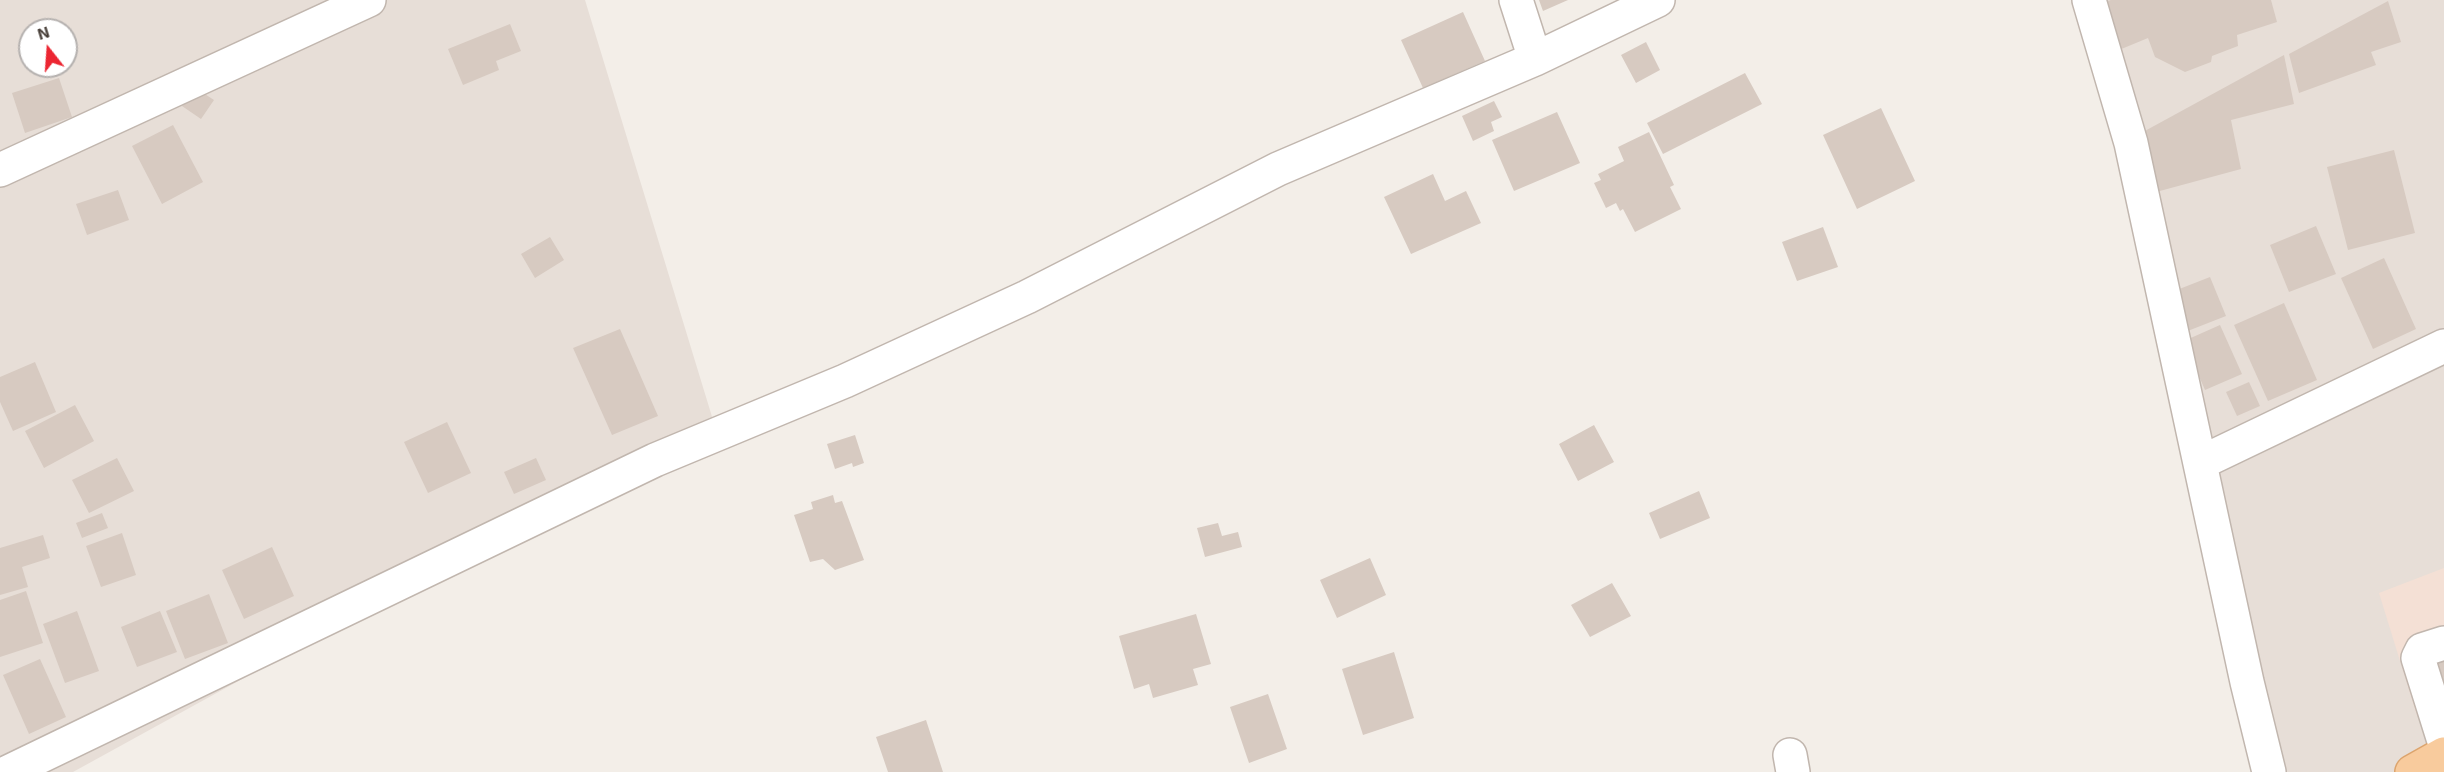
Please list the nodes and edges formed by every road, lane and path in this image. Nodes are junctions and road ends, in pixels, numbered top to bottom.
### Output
1 (369, 0) edge
2 (1516, 0) edge
3 (1658, 0) edge
4 (2089, 0) edge
5 (1535, 58) junction
6 (0, 170) edge
7 (2444, 346) edge
8 (2200, 463) junction
9 (2444, 643) edge
10 (2444, 741) edge
11 (2444, 754) edge
12 (8, 772) edge
13 (2269, 772) edge
14 (2412, 772) edge

1 - 6 street
2 - 5 street
3 - 5 street
4 - 8 street
5 - 12 street
7 - 8 street
8 - 13 street
9 - 10 street
11 - 14 main road

